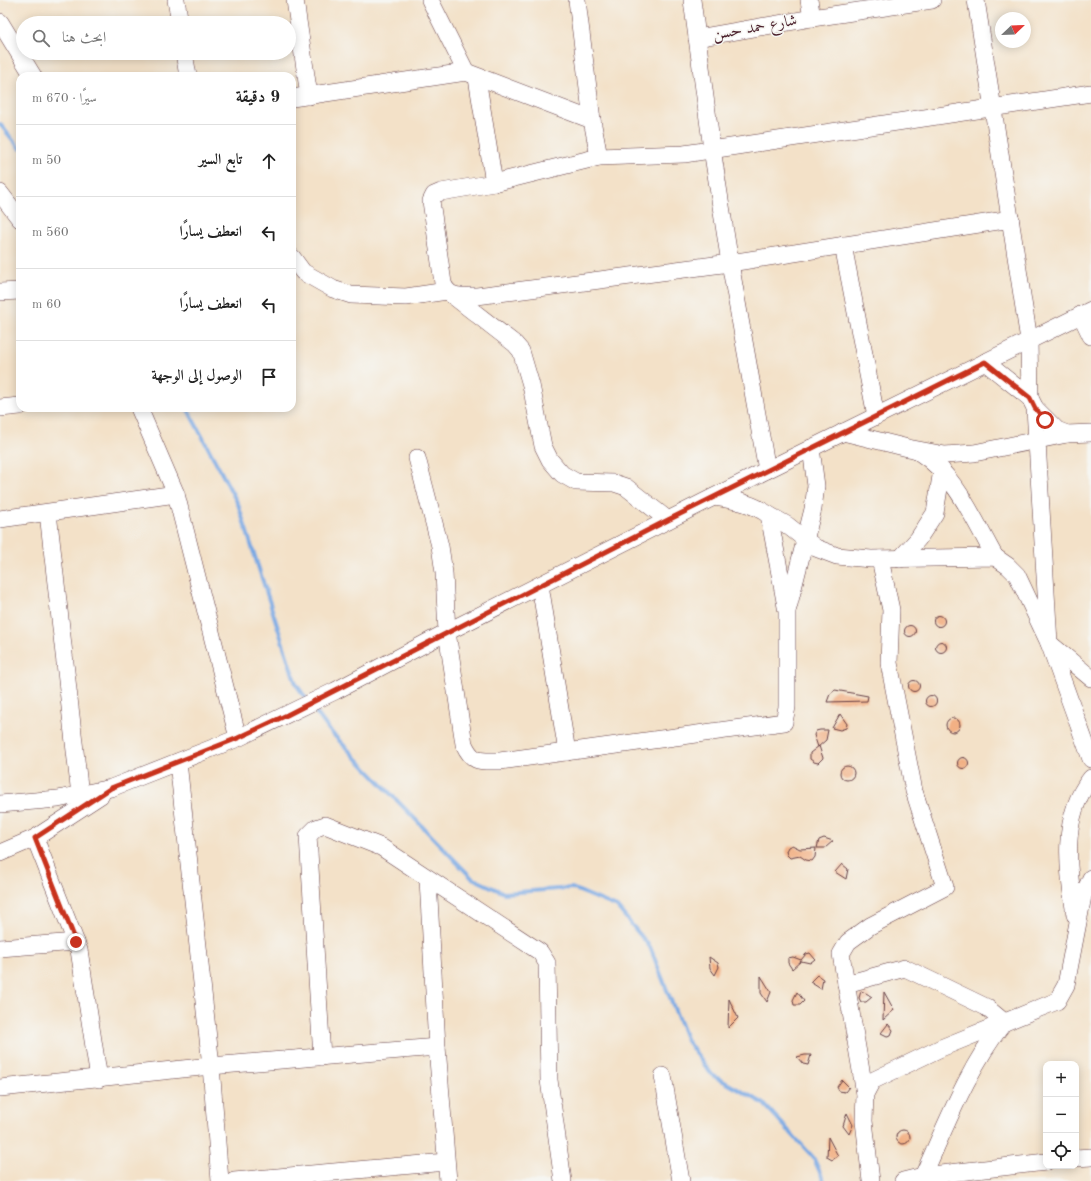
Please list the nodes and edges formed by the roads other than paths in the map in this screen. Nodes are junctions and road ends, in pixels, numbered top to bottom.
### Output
1 (176, 0) edge
2 (295, 0) edge
3 (430, 0) edge
4 (577, 0) edge
5 (692, 0) edge
6 (809, 0) edge
7 (928, 0) edge
8 (932, 0) edge
9 (976, 0) edge
10 (179, 16) edge
11 (296, 16) edge
12 (812, 18) junction
13 (296, 19) edge
14 (0, 22) edge
15 (697, 38) junction
16 (16, 48) edge
17 (23, 60) edge
18 (185, 60) edge
19 (31, 72) edge
20 (187, 72) edge
21 (472, 75) junction
22 (1091, 93) edge
23 (300, 97) edge
24 (993, 107) junction
25 (592, 120) junction
26 (712, 149) junction
27 (599, 157) junction
28 (494, 183) junction
29 (0, 193) edge
30 (16, 214) edge
31 (1011, 219) junction
32 (843, 245) junction
33 (296, 262) edge
34 (730, 263) junction
35 (16, 290) edge
36 (0, 292) edge
37 (449, 293) junction
38 (1086, 313) edge
39 (1091, 336) edge
40 (1029, 340) junction
41 (985, 362) junction
42 (1032, 403) junction
43 (16, 406) edge
44 (0, 408) edge
45 (141, 412) edge
46 (876, 416) junction
47 (843, 432) junction
48 (1091, 433) edge
49 (1067, 434) junction
50 (1036, 439) junction
51 (811, 448) junction
52 (916, 450) junction
53 (417, 458) dead end
54 (767, 470) junction
55 (942, 470) junction
56 (176, 494) junction
57 (714, 496) junction
58 (48, 513) junction
59 (769, 515) junction
60 (0, 519) edge
61 (668, 520) junction
62 (805, 538) junction
63 (995, 557) junction
64 (900, 558) junction
65 (880, 559) junction
66 (540, 585) junction
67 (787, 612) junction
68 (447, 632) junction
69 (1049, 643) junction
70 (1091, 678) edge
71 (238, 738) junction
72 (567, 752) junction
73 (1091, 759) edge
74 (178, 762) junction
75 (1091, 778) edge
76 (111, 788) junction
77 (80, 795) junction
78 (0, 804) edge
79 (35, 838) junction
80 (0, 854) edge
81 (1091, 878) edge
82 (428, 879) junction
83 (1076, 925) junction
84 (76, 942) junction
85 (0, 948) edge
86 (846, 984) junction
87 (1004, 1022) junction
88 (437, 1047) junction
89 (322, 1057) junction
90 (211, 1066) junction
91 (663, 1076) dead end
92 (99, 1079) junction
93 (0, 1088) edge
94 (865, 1094) junction
95 (1091, 1157) edge
96 (1079, 1158) edge
97 (446, 1162) junction
98 (1043, 1162) edge
99 (923, 1176) junction
100 (332, 1177) edge
101 (220, 1181) edge
102 (234, 1181) edge
103 (448, 1181) edge
104 (563, 1181) edge
105 (681, 1181) edge
106 (871, 1181) edge
107 (903, 1181) edge

1 - 10 street
2 - 11 street
3 - 21 street
4 - 25 street
5 - 15 street
6 - 12 street
7 - 8 street, شارع حمد حسن
7 - 12 street, شارع حمد حسن
9 - 24 street
12 - 15 street, شارع حمد حسن
13 - 23 street
14 - 16 street
15 - 26 street
17 - 19 street
18 - 20 street
21 - 23 street
21 - 25 street
21 - 28 street
22 - 24 street
24 - 26 street
24 - 31 street
25 - 27 street
26 - 27 street
26 - 34 street
27 - 28 street
28 - 37 street
29 - 30 street
31 - 32 street
31 - 40 street
32 - 34 street
32 - 46 street
33 - 37 street
34 - 37 street
34 - 54 street
35 - 36 street
37 - 61 street
38 - 39 street
38 - 40 street
40 - 41 street
40 - 42 street
41 - 42 street
41 - 46 street
42 - 49 street
42 - 50 street
43 - 44 street
45 - 56 street
46 - 47 street
47 - 51 street
47 - 52 street
48 - 49 street
49 - 50 street
50 - 52 street
50 - 69 street
51 - 54 street
51 - 62 street
52 - 55 street
53 - 68 street
54 - 57 street
55 - 63 street
55 - 64 street
56 - 58 street
56 - 71 street
57 - 59 street
57 - 61 street
58 - 60 street
58 - 77 street
59 - 62 street
59 - 67 street
61 - 66 street
62 - 65 street
62 - 67 street
63 - 64 street
63 - 69 street
64 - 65 street
65 - 86 street
66 - 68 street
66 - 72 street
67 - 72 street
68 - 71 street
68 - 72 street
69 - 70 street
69 - 73 street
71 - 74 street
74 - 76 street
74 - 90 street
75 - 83 street
76 - 77 street
76 - 79 street
77 - 78 street
79 - 80 street
79 - 84 street
81 - 83 street
82 - 88 street
82 - 89 street
82 - 104 street
83 - 87 street
84 - 85 street
84 - 92 street
86 - 87 street
86 - 94 street
87 - 94 street
87 - 99 street
88 - 89 street
88 - 97 street
89 - 90 street
90 - 92 street
90 - 101 street
91 - 105 street
92 - 93 street
94 - 106 street
95 - 96 street
97 - 100 street
97 - 103 street
98 - 99 street
99 - 107 street
100 - 102 street

